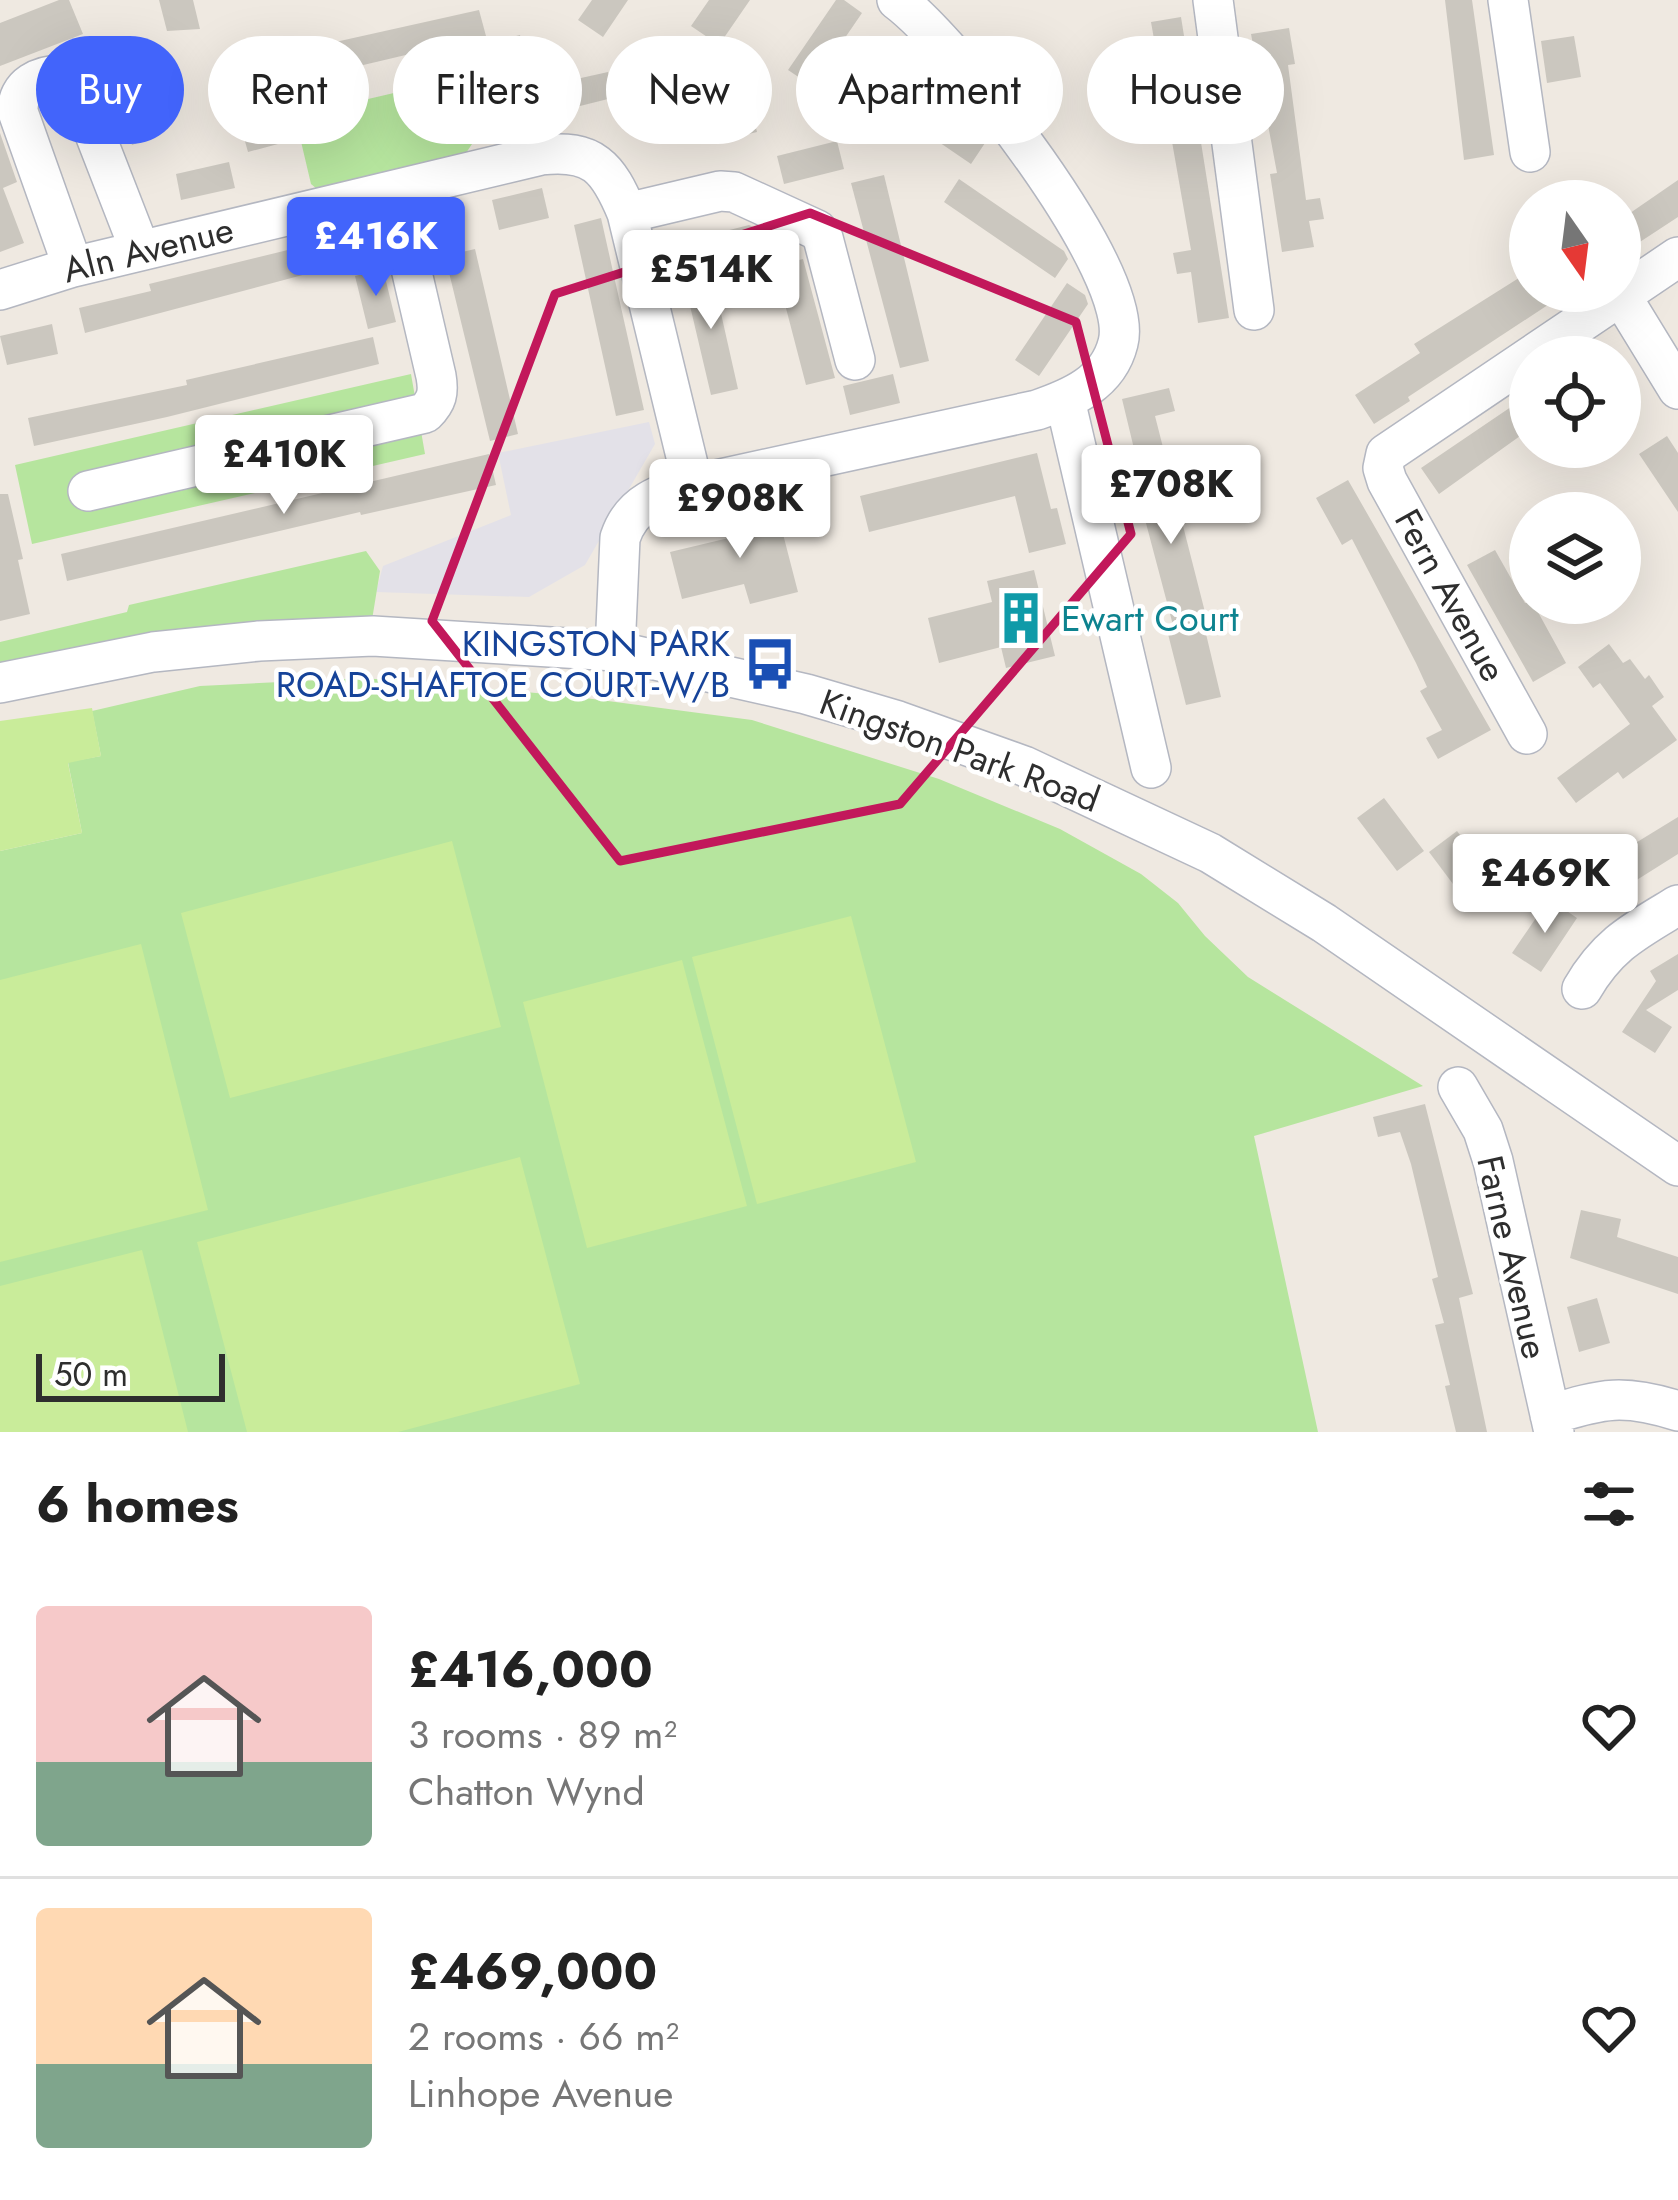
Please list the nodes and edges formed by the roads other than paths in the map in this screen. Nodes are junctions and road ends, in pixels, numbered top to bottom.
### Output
1 (897, 0) edge
2 (1213, 0) edge
3 (1508, 0) edge
4 (1530, 152) dead end
5 (393, 191) junction
6 (627, 212) junction
7 (140, 250) junction
8 (1678, 257) edge
9 (73, 267) junction
10 (1641, 282) edge
11 (0, 290) edge
12 (1254, 310) dead end
13 (1597, 312) edge
14 (1631, 312) edge
15 (855, 360) dead end
16 (1678, 389) edge
17 (1065, 400) junction
18 (693, 484) junction
19 (88, 491) dead end
20 (615, 651) junction
21 (0, 683) edge
22 (1527, 734) dead end
23 (1151, 768) dead end
24 (1678, 905) edge
25 (1582, 989) dead end
26 (1458, 1087) dead end
27 (1678, 1166) edge
28 (1678, 1411) edge
29 (1552, 1424) edge

1 - 17 street
2 - 12 street
3 - 4 street
5 - 6 street, Aln Avenue
5 - 7 street, Aln Avenue
5 - 19 street
6 - 15 street
6 - 18 street, Aln Avenue
7 - 9 street, Aln Avenue
7 - 9 street
8 - 10 street
9 - 11 street, Aln Avenue
13 - 22 street, Fern Avenue
14 - 16 street
17 - 18 street
17 - 23 street
18 - 20 street
20 - 21 street, Kingston Park Road
20 - 27 street, Kingston Park Road
24 - 25 street
26 - 29 street, Farne Avenue
28 - 29 street

